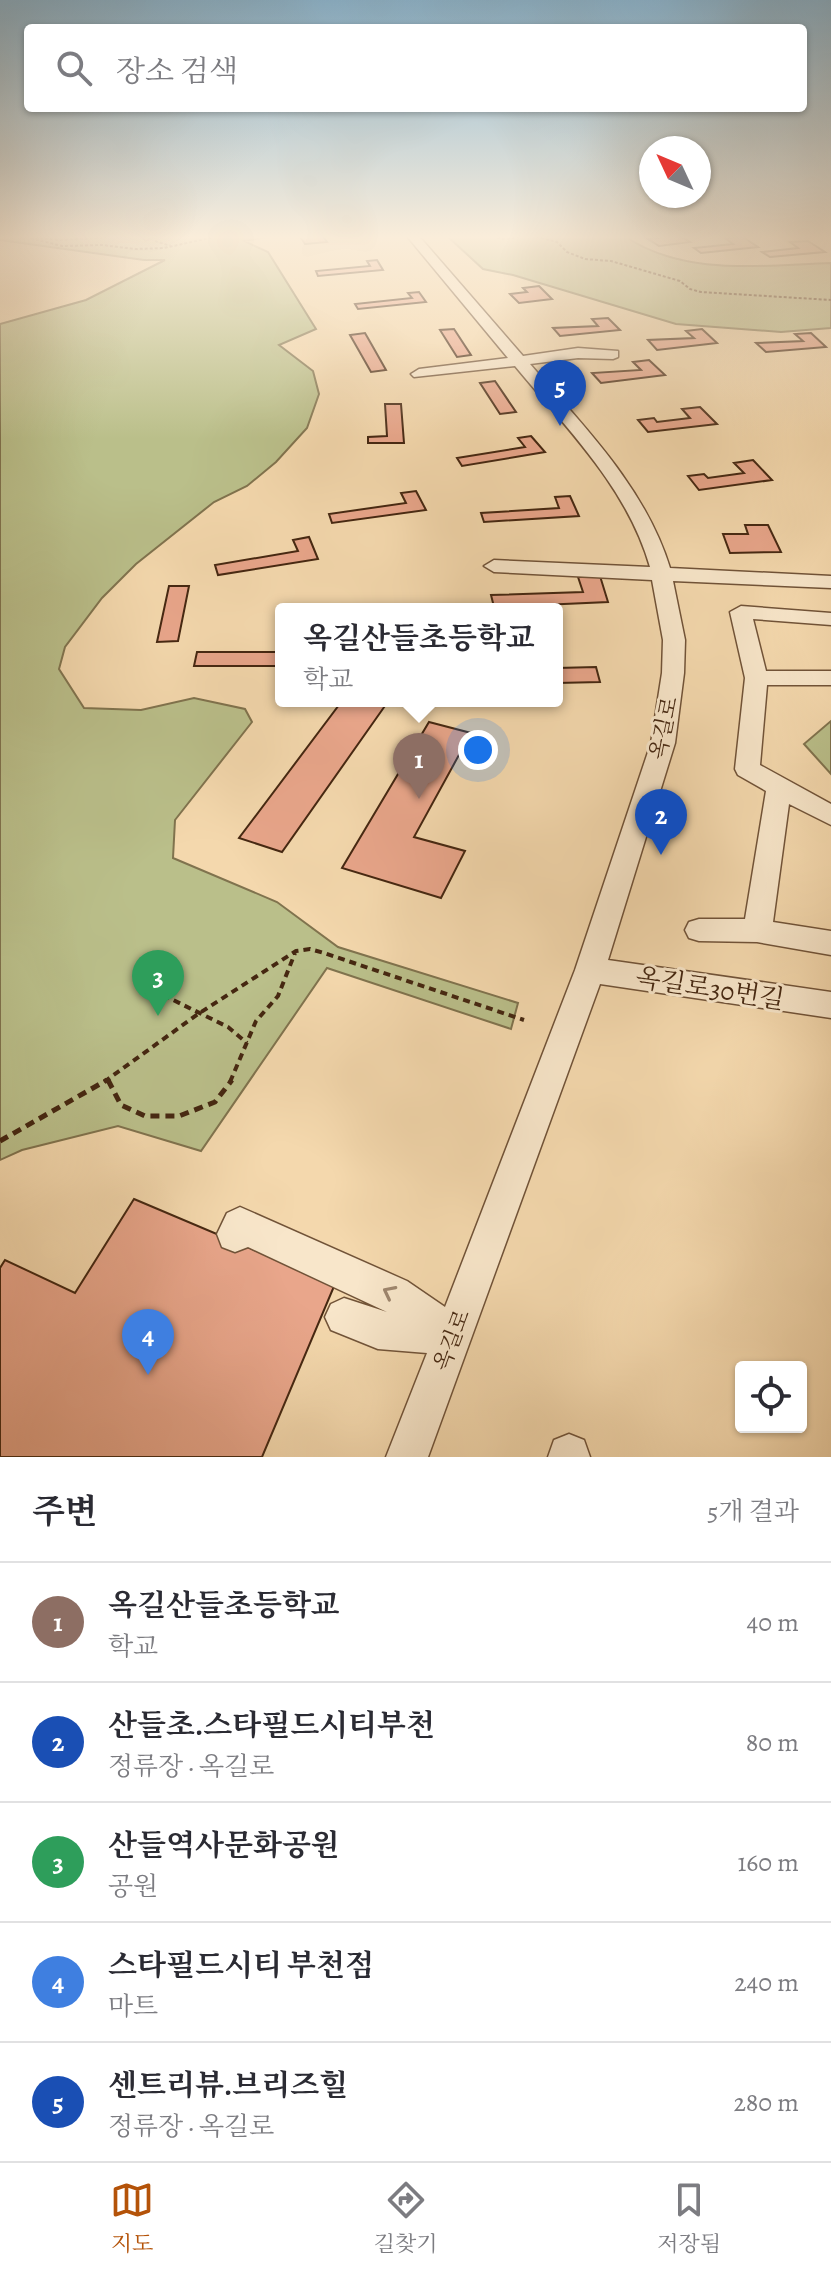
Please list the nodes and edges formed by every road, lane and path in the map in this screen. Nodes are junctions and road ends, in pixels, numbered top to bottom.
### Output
1 (470, 303) edge
2 (613, 354) dead end
3 (520, 361) junction
4 (407, 374) dead end
5 (494, 566) dead end
6 (661, 572) junction
7 (831, 582) edge
8 (831, 619) edge
9 (756, 678) junction
10 (831, 678) edge
11 (779, 788) junction
12 (831, 816) edge
13 (699, 930) dead end
14 (757, 931) junction
15 (831, 943) edge
16 (296, 951) junction
17 (590, 970) junction
18 (163, 995) dead end
19 (831, 1005) edge
20 (198, 1014) junction
21 (524, 1020) dead end
22 (247, 1043) junction
23 (108, 1080) junction
24 (0, 1141) edge
25 (235, 1234) dead end
26 (344, 1317) dead end
27 (453, 1336) junction
28 (407, 1457) edge

1 - 3 street, 옥길로
2 - 3 street
3 - 4 street
3 - 6 street, 옥길로
5 - 6 street
6 - 7 street
6 - 17 street, 옥길로
8 - 9 street
9 - 10 street
9 - 11 street
11 - 12 street
11 - 14 street
13 - 14 street
14 - 15 street
16 - 20 path
16 - 21 path
16 - 22 path
17 - 19 street, 옥길로30번길
17 - 27 street, 옥길로
18 - 20 path
20 - 22 path
20 - 23 path
22 - 23 path
23 - 24 path
27 -> 25 street
26 - 27 street
27 - 28 street, 옥길로

